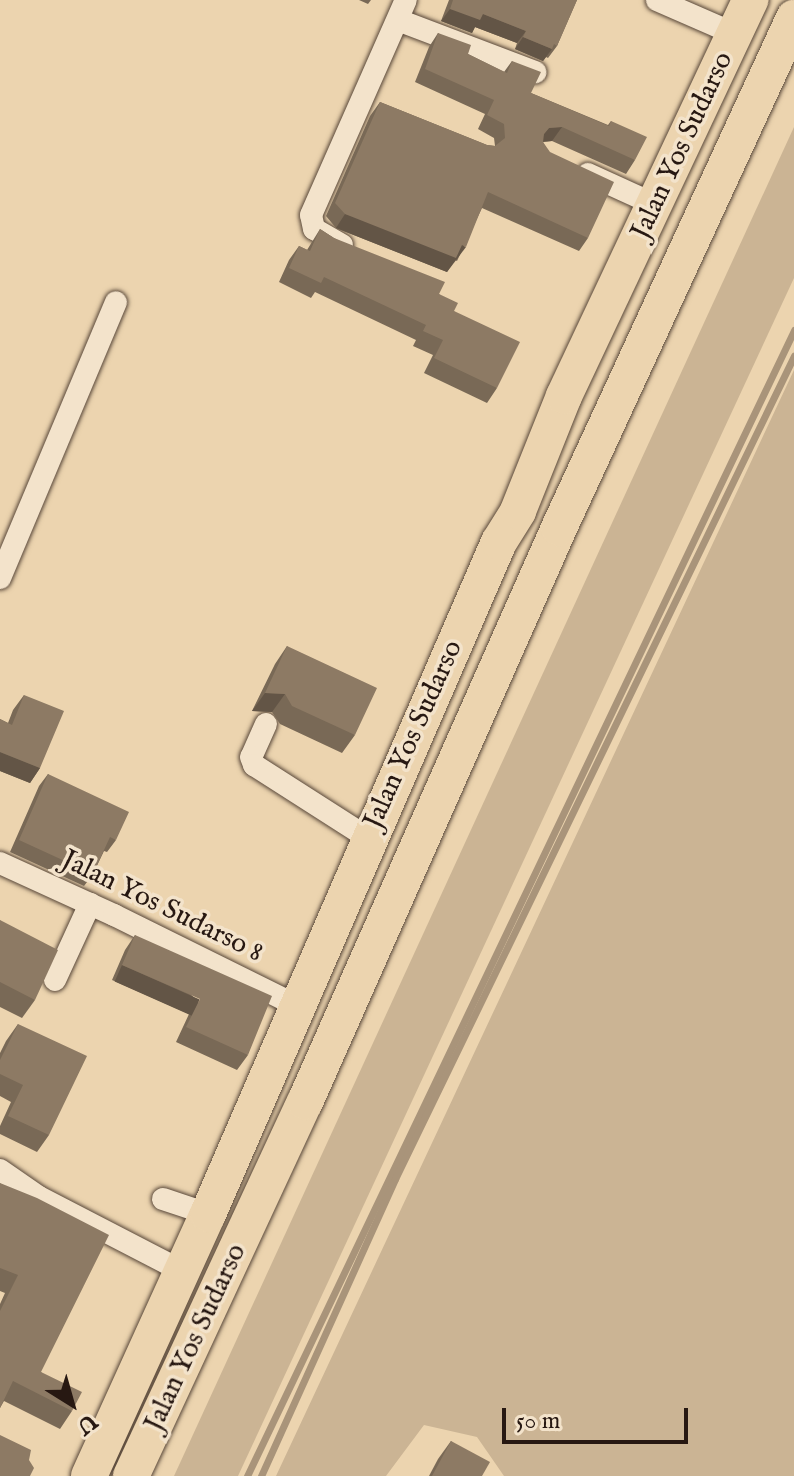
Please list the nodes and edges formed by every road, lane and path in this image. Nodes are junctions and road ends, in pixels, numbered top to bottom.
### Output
1 (657, 0) edge
2 (750, 0) edge
3 (402, 10) edge
4 (794, 18) edge
5 (735, 34) junction
6 (535, 72) edge
7 (574, 167) edge
8 (656, 205) junction
9 (356, 251) edge
10 (116, 302) dead end
11 (518, 511) junction
12 (559, 528) junction
13 (0, 578) edge
14 (266, 724) dead end
15 (368, 838) junction
16 (0, 863) edge
17 (90, 904) junction
18 (55, 980) edge
19 (297, 1006) junction
20 (0, 1170) edge
21 (163, 1199) dead end
22 (208, 1214) junction
23 (182, 1271) junction
24 (89, 1476) edge
25 (131, 1476) edge

1 - 5 street
2 - 5 main road, Jalan Yos Sudarso
3 - 6 street
3 - 9 street
4 - 12 main road, Jalan Yos Sudarso
5 - 8 main road, Jalan Yos Sudarso
7 - 8 street
8 - 11 main road, Jalan Yos Sudarso
10 - 13 street
11 - 12 main road
11 - 15 main road, Jalan Yos Sudarso
12 - 25 main road, Jalan Yos Sudarso
14 - 15 street
15 - 19 main road, Jalan Yos Sudarso
16 - 17 street, Jalan Yos Sudarso 8
17 - 18 street
17 - 19 street, Jalan Yos Sudarso 8
19 - 22 main road, Jalan Yos Sudarso
20 - 23 street
21 - 22 street
22 - 23 main road, Jalan Yos Sudarso
23 - 24 main road, Jalan Yos Sudarso

